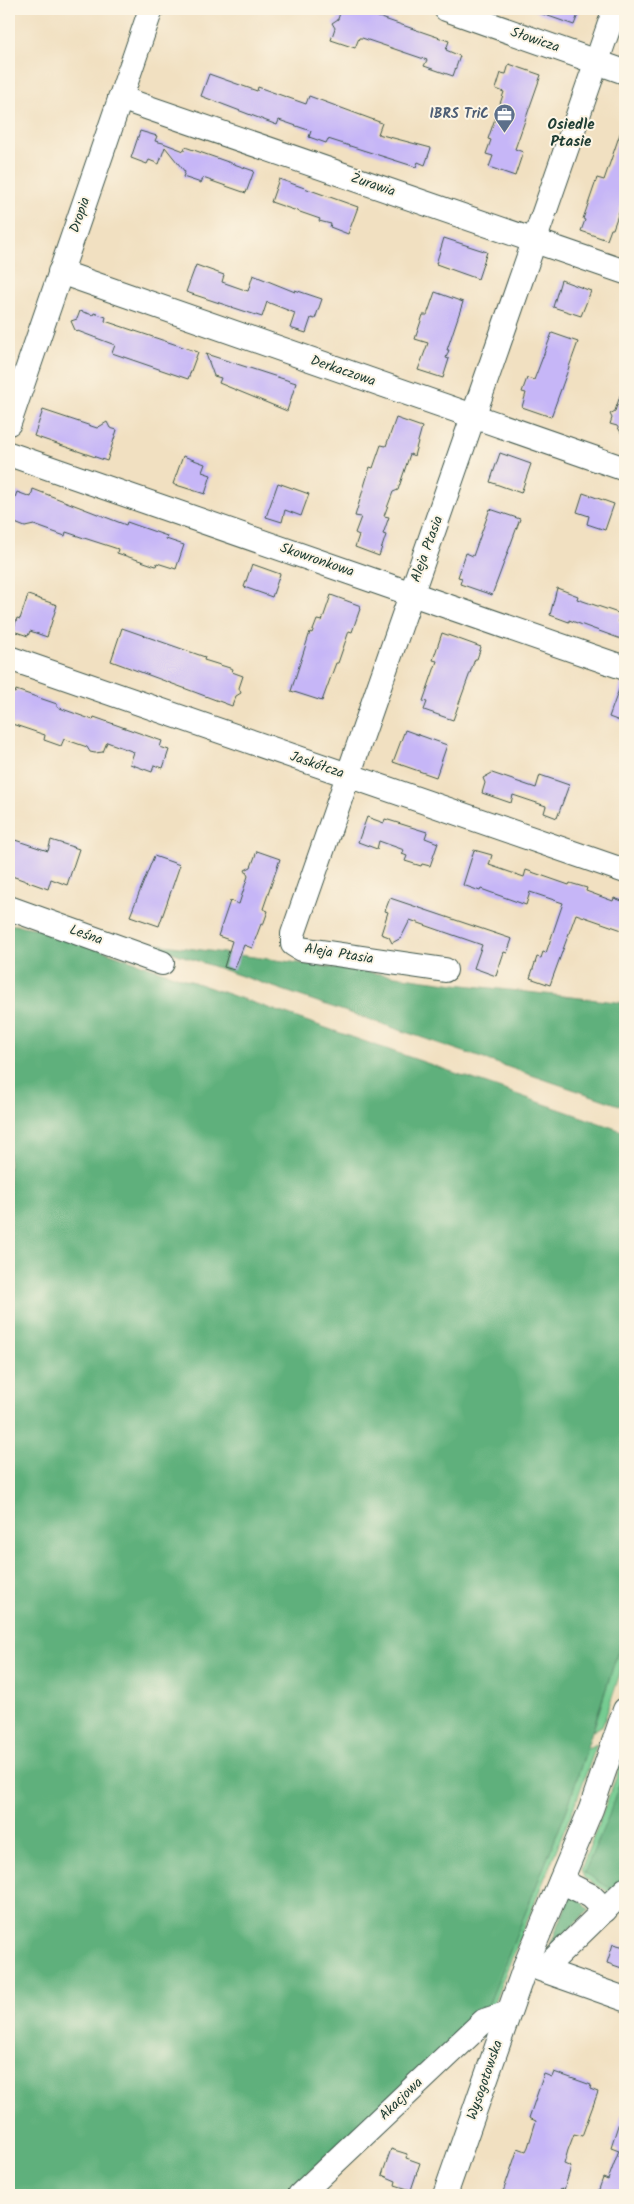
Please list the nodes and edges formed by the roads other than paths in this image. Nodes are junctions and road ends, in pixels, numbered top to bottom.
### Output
1 (151, 9) edge
2 (446, 9) edge
3 (615, 9) edge
4 (596, 61) junction
5 (625, 72) edge
6 (120, 98) junction
7 (534, 241) junction
8 (60, 272) junction
9 (625, 272) edge
10 (474, 417) junction
11 (9, 422) edge
12 (9, 454) edge
13 (625, 469) edge
14 (412, 593) junction
15 (9, 658) edge
16 (625, 668) edge
17 (349, 776) junction
18 (625, 872) edge
19 (9, 908) edge
20 (162, 963) dead end
21 (445, 970) dead end
22 (625, 1710) edge
23 (561, 1881) junction
24 (625, 1890) edge
25 (605, 1910) junction
26 (553, 1960) dead end
27 (526, 1964) junction
28 (625, 1999) edge
29 (508, 2013) junction
30 (300, 2195) edge
31 (445, 2195) edge

1 - 6 street, Dropia
2 - 4 street, Słowicza
3 - 4 street, Aleja Ptasia
4 - 5 street, Słowicza
4 - 7 street, Aleja Ptasia
6 - 7 street, Żurawia
6 - 8 street, Dropia
7 - 9 street, Żurawia
7 - 10 street, Aleja Ptasia
8 - 10 street, Derkaczowa
8 - 11 street, Dropia
10 - 13 street, Derkaczowa
10 - 14 street, Aleja Ptasia
12 - 14 street, Skowronkowa
14 - 16 street, Skowronkowa
14 - 17 street, Aleja Ptasia
15 - 17 street, Jaskółcza
17 - 18 street, Jaskółcza
17 - 21 street, Aleja Ptasia
19 - 20 street, Leśna
22 - 23 street, Wysogotowska
23 - 25 street
23 - 27 street, Wysogotowska
24 - 25 street
25 - 26 street
27 - 28 street
27 - 29 street, Wysogotowska
29 - 30 street, Akacjowa
29 - 31 street, Wysogotowska

